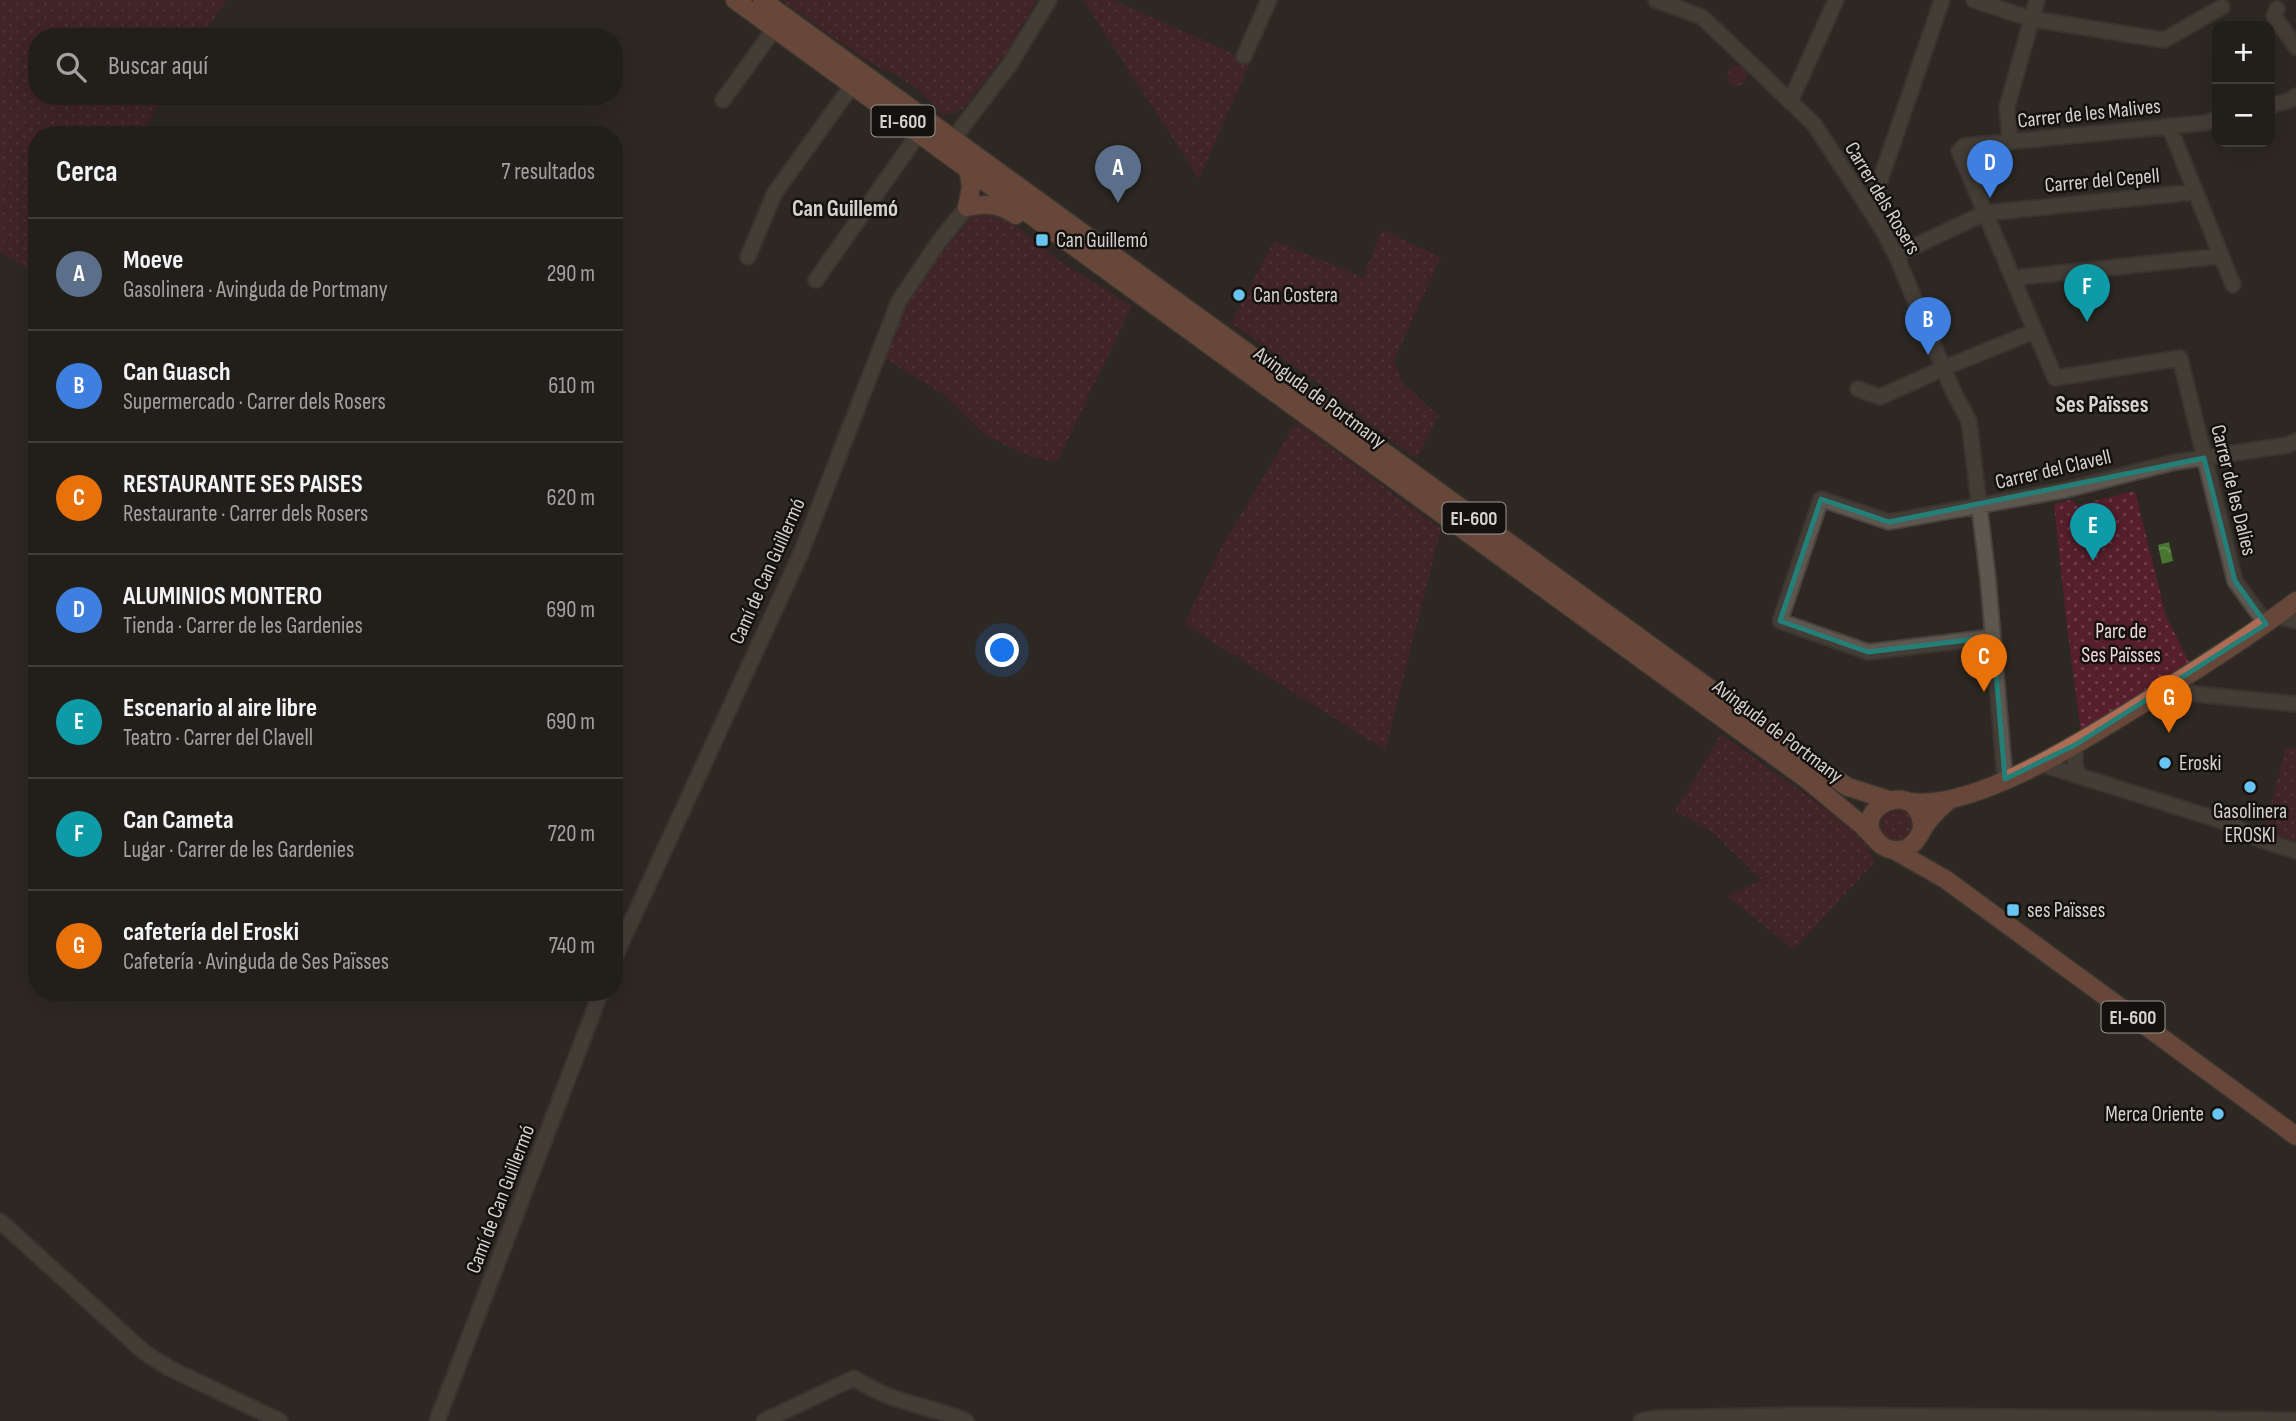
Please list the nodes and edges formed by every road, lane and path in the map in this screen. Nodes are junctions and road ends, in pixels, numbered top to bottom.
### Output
1 (734, 0) edge
2 (762, 0) edge
3 (1049, 0) edge
4 (1269, 0) edge
5 (1657, 0) edge
6 (1836, 0) edge
7 (1942, 0) edge
8 (1974, 0) edge
9 (2037, 0) edge
10 (1673, 3) edge
11 (2222, 7) dead end
12 (2277, 9) dead end
13 (2031, 19) junction
14 (775, 28) junction
15 (2296, 47) edge
16 (1244, 56) dead end
17 (853, 84) junction
18 (2296, 96) edge
19 (723, 100) dead end
20 (1790, 102) junction
21 (2275, 104) edge
22 (2212, 121) edge
23 (2169, 126) junction
24 (919, 133) junction
25 (954, 138) junction
26 (2010, 142) junction
27 (968, 169) junction
28 (2196, 192) junction
29 (967, 207) junction
30 (1870, 210) junction
31 (1985, 213) junction
32 (1896, 255) junction
33 (2221, 256) junction
34 (748, 257) dead end
35 (2012, 278) junction
36 (816, 280) dead end
37 (2233, 285) dead end
38 (1143, 296) junction
39 (2035, 331) junction
40 (1944, 368) junction
41 (1858, 389) dead end
42 (2296, 441) edge
43 (2204, 458) junction
44 (1980, 507) junction
45 (2296, 601) edge
46 (2271, 620) junction
47 (2296, 621) edge
48 (1993, 637) junction
49 (2168, 688) junction
50 (2296, 704) edge
51 (2075, 745) junction
52 (2041, 764) junction
53 (2080, 776) junction
54 (2005, 779) junction
55 (1889, 800) junction
56 (1948, 801) junction
57 (1909, 802) junction
58 (1921, 830) junction
59 (1873, 837) junction
60 (1895, 850) junction
61 (2296, 850) edge
62 (1945, 879) junction
63 (623, 939) edge
64 (598, 1001) edge
65 (2296, 1136) edge
66 (0, 1221) edge
67 (2296, 1420) edge
68 (280, 1421) edge
69 (437, 1421) edge
70 (764, 1421) edge
71 (966, 1421) edge
72 (1641, 1421) edge

1 - 14 main road, Avinguda de Portmany / EI-600
2 - 25 main road, Avinguda de Portmany / EI-600
3 - 25 street
4 - 16 street
5 - 10 street, Carrer dels Rosers
6 - 20 street
7 - 30 street
8 - 13 street
9 - 13 street
10 - 20 street, Carrer dels Rosers
11 - 13 street
12 - 15 street
13 - 26 street
14 - 17 main road, Avinguda de Portmany / EI-600
14 - 19 street
17 - 24 main road, Avinguda de Portmany / EI-600
17 - 34 street
18 - 21 street
20 - 30 street, Carrer dels Rosers
22 - 23 street, Carrer de les Malives
23 - 26 street, Carrer de les Malives
23 - 28 street
24 - 27 main road, Avinguda de Portmany / EI-600
24 - 36 street
25 - 55 main road, Avinguda de Portmany / EI-600
26 - 31 street, Carrer de les Malives
27 - 29 main road
27 - 38 main road, Avinguda de Portmany / EI-600
28 - 31 street, Carrer del Cepell
28 - 33 street
29 - 38 main road
29 - 63 street, Camí de Can Guillermó
30 - 32 street, Carrer dels Rosers
31 - 32 street, Carrer del Cepell
31 - 35 street
32 - 40 street, Carrer dels Rosers
33 - 35 street
33 - 37 street
35 - 39 street
38 - 59 main road, Avinguda de Portmany / EI-600
39 - 40 street
39 - 43 street, Carrer de les Dalies
40 - 41 street
40 - 44 street, Carrer dels Rosers
42 - 43 street, Carrer del Clavell
43 - 44 street, Carrer del Clavell
43 - 46 street, Carrer de les Dalies
44 - 48 street, Carrer dels Rosers
44 - 48 street, Carrer del Clavell
45 - 46 main road
46 - 47 street
46 - 49 main road
48 - 54 street, Carrer dels Rosers
49 - 50 street
49 - 51 main road
51 - 52 main road
51 - 53 street
52 - 53 street
52 - 54 main road
53 - 61 street
54 - 56 main road
55 - 57 main road, EI-600
55 - 59 main road
56 - 57 main road
56 - 58 main road
57 - 58 main road, EI-600
58 - 60 main road
58 - 62 main road, EI-600
59 - 60 main road, EI-600
60 - 62 main road, EI-600
62 - 65 main road, EI-600
64 - 69 street, Camí de Can Guillermó
66 - 68 street
67 - 72 street
70 - 71 street

